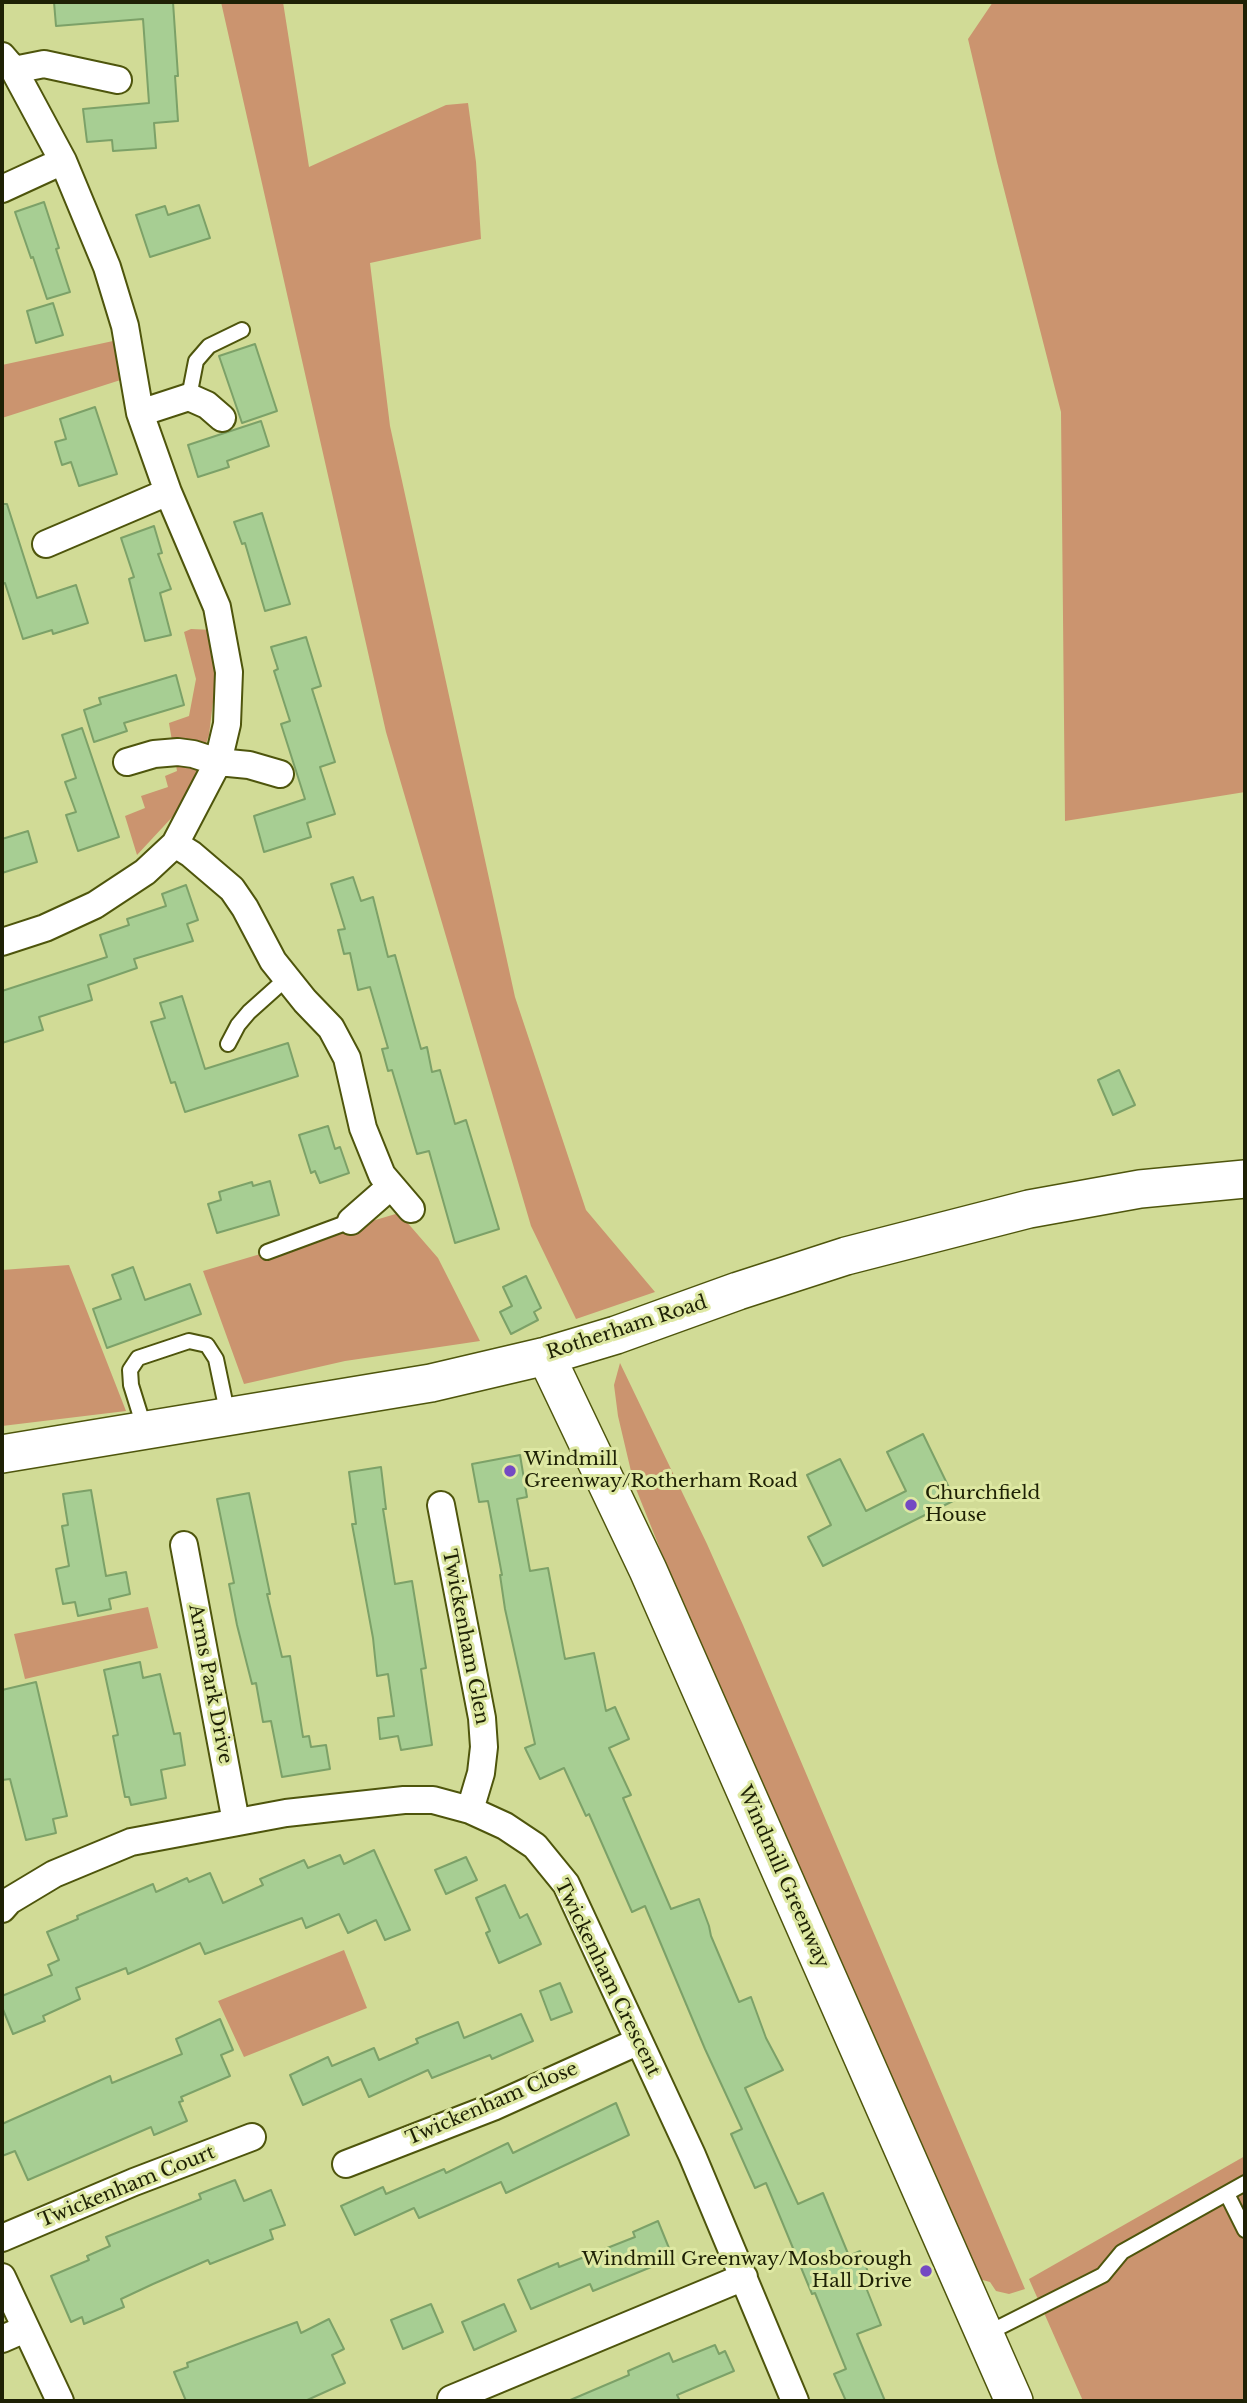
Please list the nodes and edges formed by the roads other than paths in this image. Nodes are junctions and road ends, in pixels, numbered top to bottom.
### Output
1 (8, 63) edge
2 (118, 80) dead end
3 (63, 162) junction
4 (2, 189) edge
5 (242, 330) dead end
6 (189, 397) junction
7 (140, 413) junction
8 (222, 418) dead end
9 (168, 492) junction
10 (46, 544) dead end
11 (127, 762) dead end
12 (218, 762) junction
13 (280, 774) dead end
14 (175, 844) junction
15 (2, 942) edge
16 (287, 978) junction
17 (228, 1045) dead end
18 (1245, 1180) edge
19 (391, 1185) junction
20 (411, 1209) dead end
21 (351, 1221) joint
22 (267, 1252) dead end
23 (546, 1356) junction
24 (229, 1418) junction
25 (146, 1431) junction
26 (2, 1454) edge
27 (441, 1505) dead end
28 (184, 1545) dead end
29 (470, 1810) junction
30 (236, 1822) junction
31 (4, 1902) edge
32 (637, 2042) junction
33 (252, 2137) dead end
34 (346, 2164) dead end
35 (1245, 2183) edge
36 (1227, 2194) junction
37 (1245, 2230) edge
38 (2, 2238) edge
39 (2, 2277) edge
40 (744, 2277) junction
41 (13, 2334) edge
42 (985, 2335) junction
43 (452, 2399) dead end
44 (60, 2401) edge
45 (795, 2401) edge
46 (1014, 2401) edge

1 - 2 street
1 - 3 street
3 - 4 street
3 - 7 street
5 - 6 lane
6 - 7 street
6 - 8 street
7 - 9 street
9 - 10 street
9 - 12 street
11 - 12 street
12 - 13 street
12 - 14 street
14 - 15 street
14 - 16 street
16 - 17 lane
16 - 19 street
18 - 23 main road, Rotherham Road
19 - 20 street
19 - 21 street
21 - 22 lane
23 - 24 main road, Rotherham Road
23 - 42 main road, Windmill Greenway
24 - 25 main road, Rotherham Road
24 - 25 lane
25 - 26 main road, Rotherham Road
27 - 29 street, Twickenham Glen
28 - 30 street, Arms Park Drive
29 - 30 street, Twickenham Crescent
29 - 32 street, Twickenham Crescent
30 - 31 street, Twickenham Crescent
32 - 34 street, Twickenham Close
32 - 40 street, Twickenham Crescent
33 - 38 street, Twickenham Court
35 - 36 lane
36 - 37 lane
36 - 42 lane
39 - 41 street
40 - 43 street
40 - 45 street, Twickenham Crescent
41 - 44 street
42 - 46 main road, Windmill Greenway

